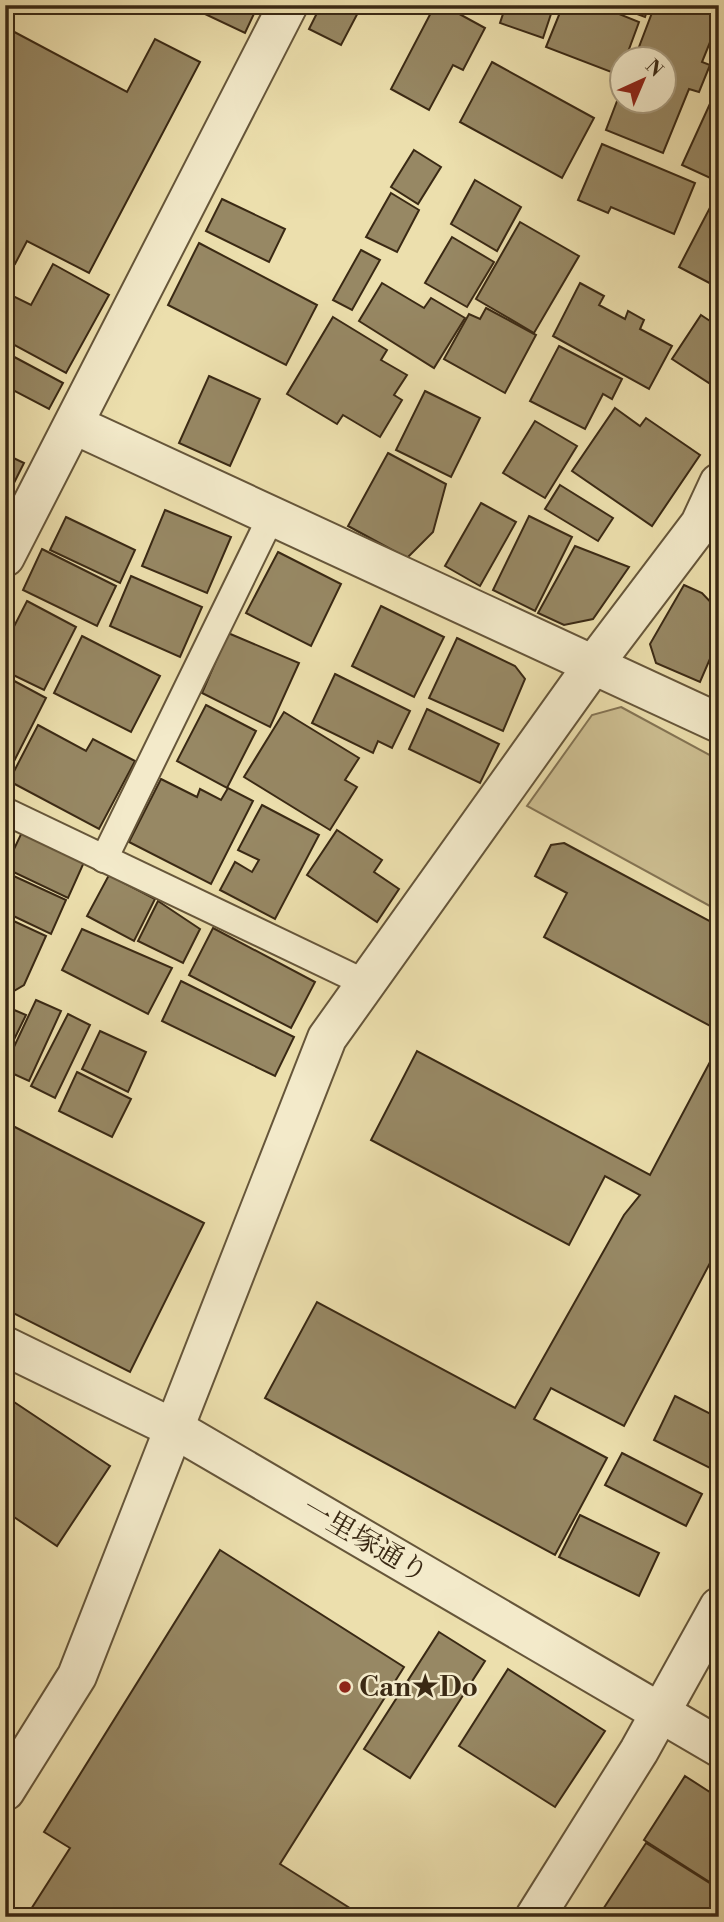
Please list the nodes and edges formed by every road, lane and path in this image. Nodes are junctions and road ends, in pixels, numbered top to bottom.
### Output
1 (288, 5) edge
2 (75, 425) junction
3 (719, 483) edge
4 (272, 515) junction
5 (5, 557) edge
6 (594, 664) junction
7 (719, 723) edge
8 (5, 811) edge
9 (104, 859) junction
10 (365, 983) junction
11 (5, 1346) edge
12 (175, 1429) junction
13 (719, 1607) edge
14 (660, 1714) junction
15 (719, 1747) edge
16 (5, 1791) edge
17 (536, 1917) edge

1 - 2 street
2 - 4 street
2 - 5 street
3 - 6 street
4 - 6 street
4 - 9 lane
6 - 7 street
6 - 10 street
8 - 9 lane
9 - 10 lane
10 - 12 street
11 - 12 street, 一里塚通り
12 - 14 street, 一里塚通り
12 - 16 street
13 - 14 street
14 - 15 street, 一里塚通り
14 - 17 street

